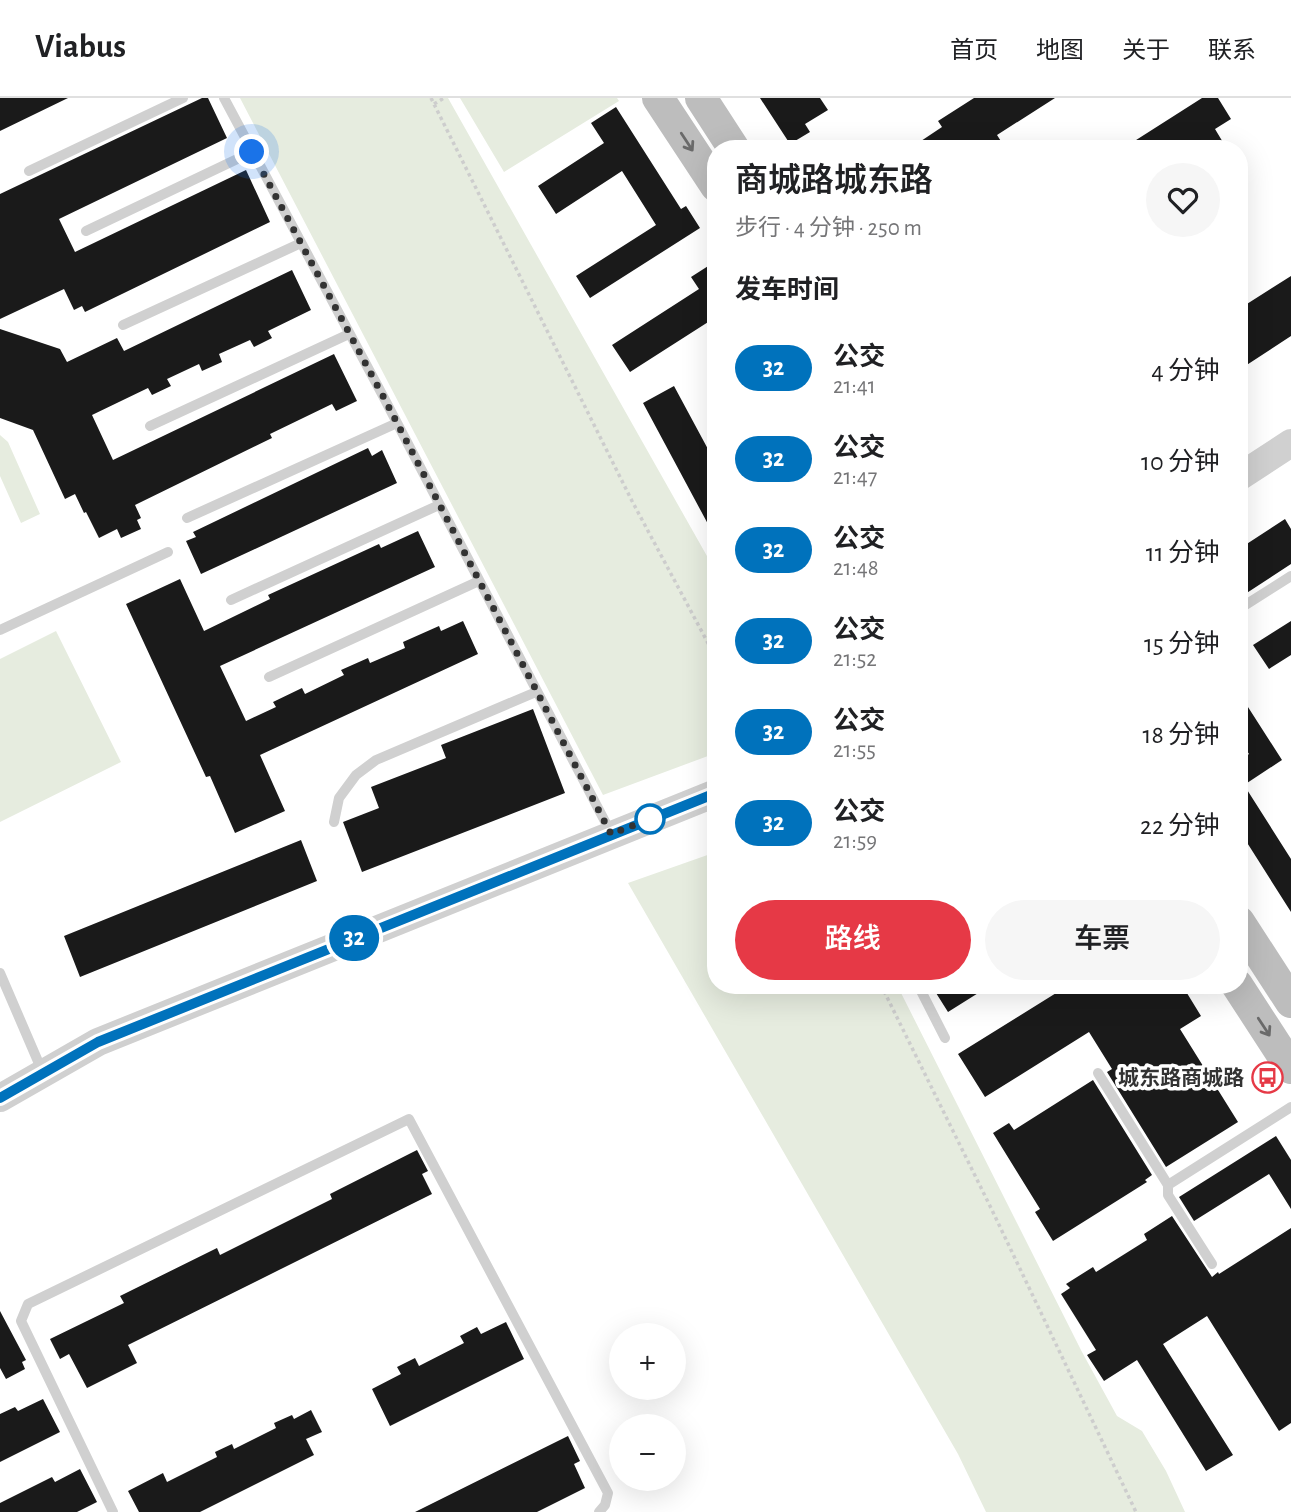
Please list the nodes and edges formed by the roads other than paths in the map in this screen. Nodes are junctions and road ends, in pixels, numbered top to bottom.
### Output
1 (183, 98) edge
2 (224, 98) edge
3 (658, 98) edge
4 (701, 98) edge
5 (728, 140) edge
6 (252, 152) junction
7 (29, 171) dead end
8 (707, 172) edge
9 (86, 231) dead end
10 (301, 243) junction
11 (123, 325) dead end
12 (349, 334) junction
13 (397, 424) junction
14 (149, 426) dead end
15 (1291, 443) edge
16 (1248, 471) edge
17 (439, 505) junction
18 (187, 518) dead end
19 (168, 552) dead end
20 (1291, 576) edge
21 (479, 581) junction
22 (231, 600) dead end
23 (1248, 603) edge
24 (0, 630) edge
25 (269, 677) dead end
26 (536, 692) junction
27 (707, 797) edge
28 (334, 822) dead end
29 (611, 834) junction
30 (1248, 936) edge
31 (0, 972) edge
32 (923, 994) edge
33 (1243, 994) edge
34 (1291, 1002) edge
35 (945, 1038) dead end
36 (1291, 1068) edge
37 (43, 1073) junction
38 (1098, 1073) dead end
39 (0, 1098) edge
40 (1291, 1107) edge
41 (1168, 1185) junction
42 (1212, 1264) dead end
43 (113, 1512) edge
44 (598, 1512) edge

1 - 7 lane
2 - 6 lane
3 -> 8 main road
4 - 5 main road
6 - 9 lane
6 - 10 lane
10 - 11 lane
10 - 12 lane
12 - 13 lane
12 - 14 lane
13 - 17 lane
13 - 18 lane
15 - 16 street
17 - 21 lane
17 - 22 lane
19 - 24 lane
20 - 23 lane
21 - 25 lane
21 - 26 lane
26 - 28 lane
26 - 29 lane
27 - 29 street
29 - 37 street
30 - 34 main road
31 - 37 lane
32 - 35 lane
33 -> 36 main road
37 - 39 street
38 - 41 lane
40 - 41 lane
41 - 42 lane
43 - 44 lane

